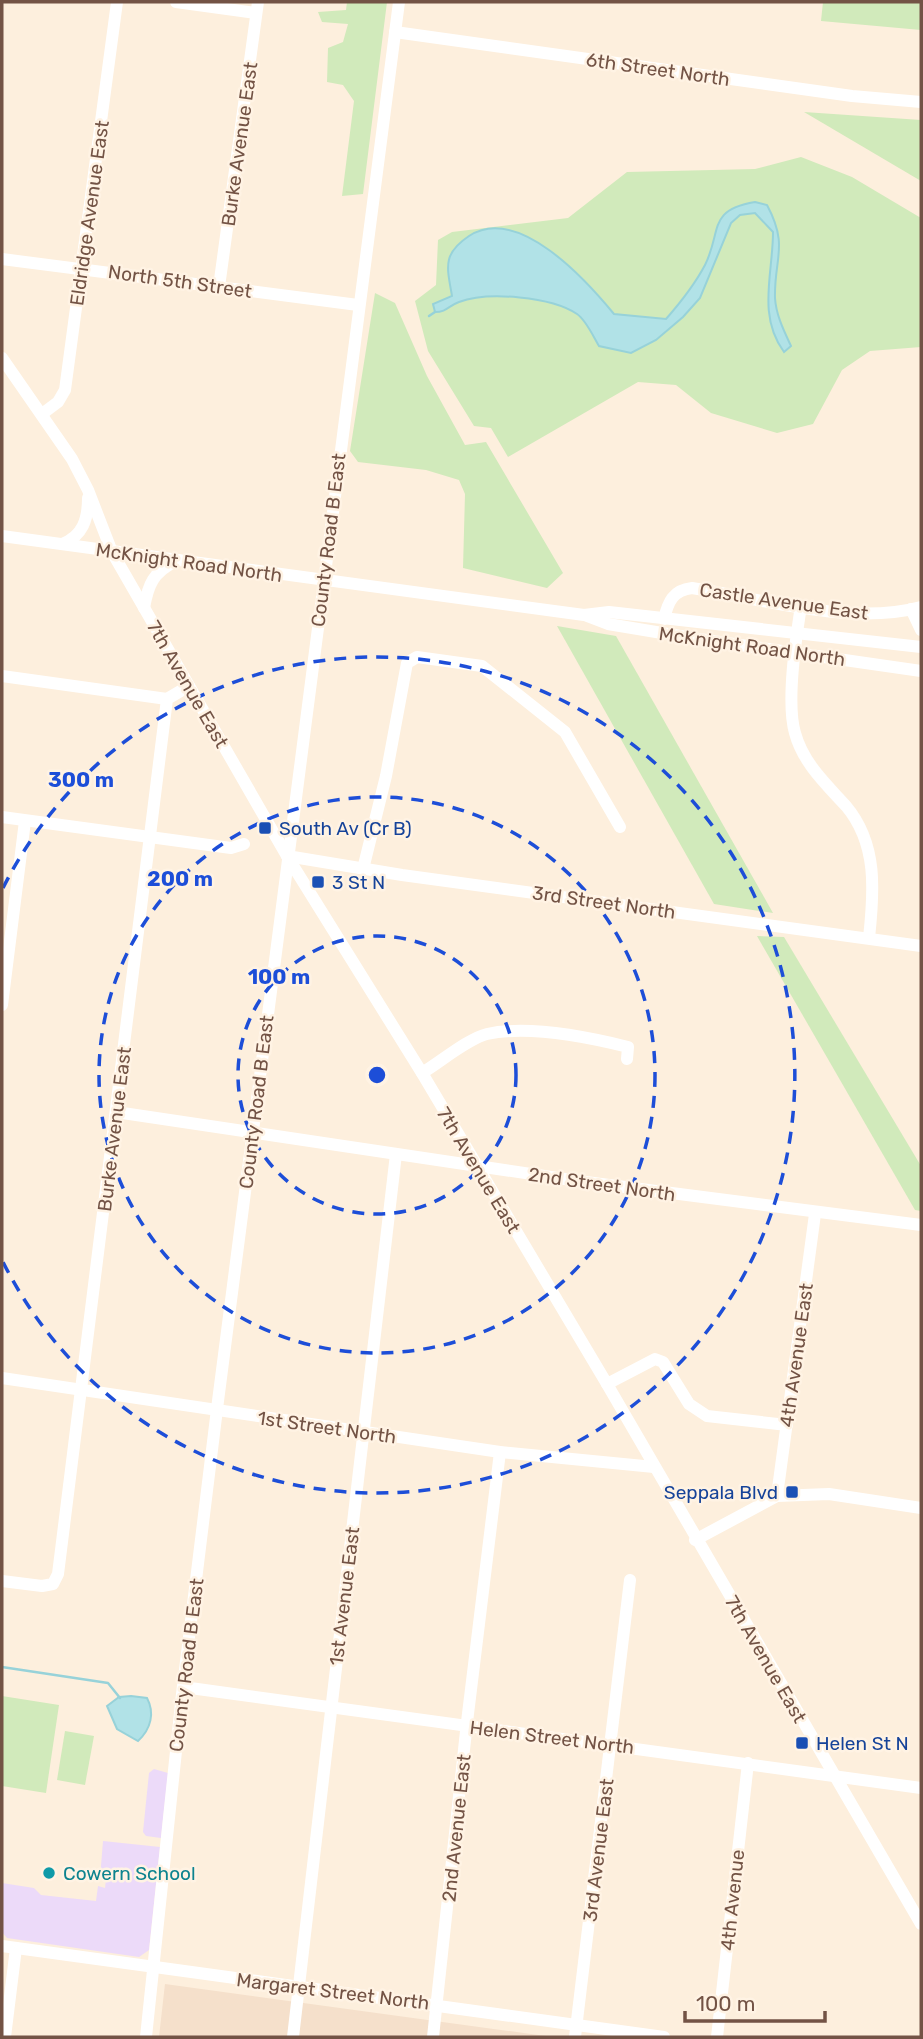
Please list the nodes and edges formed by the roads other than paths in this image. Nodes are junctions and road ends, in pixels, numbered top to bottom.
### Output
1 (117, 2) edge
2 (176, 2) edge
3 (399, 2) edge
4 (257, 7) edge
5 (395, 32) junction
6 (921, 102) edge
7 (2, 259) edge
8 (81, 268) junction
9 (219, 287) junction
10 (358, 305) junction
11 (2, 358) edge
12 (42, 414) junction
13 (88, 490) junction
14 (2, 536) edge
15 (60, 544) junction
16 (112, 552) junction
17 (176, 561) junction
18 (323, 580) junction
19 (801, 606) junction
20 (916, 608) edge
21 (144, 609) junction
22 (584, 615) junction
23 (664, 619) junction
24 (921, 630) edge
25 (799, 635) junction
26 (921, 647) edge
27 (797, 653) junction
28 (921, 671) edge
29 (2, 676) edge
30 (189, 686) junction
31 (167, 699) junction
32 (2, 817) edge
33 (25, 821) junction
34 (620, 827) dead end
35 (149, 837) junction
36 (244, 844) dead end
37 (287, 856) junction
38 (363, 869) junction
39 (869, 938) junction
40 (921, 946) edge
41 (2, 1004) edge
42 (627, 1059) dead end
43 (422, 1073) junction
44 (116, 1112) junction
45 (252, 1134) junction
46 (396, 1154) junction
47 (476, 1166) junction
48 (815, 1214) junction
49 (921, 1225) edge
50 (2, 1378) edge
51 (607, 1384) junction
52 (82, 1390) junction
53 (218, 1410) junction
54 (787, 1425) junction
55 (364, 1433) junction
56 (500, 1452) junction
57 (654, 1468) junction
58 (778, 1496) junction
59 (921, 1508) edge
60 (695, 1540) junction
61 (630, 1580) dead end
62 (2, 1581) edge
63 (183, 1687) junction
64 (330, 1707) junction
65 (466, 1726) junction
66 (610, 1744) junction
67 (748, 1763) junction
68 (834, 1776) junction
69 (921, 1788) edge
70 (921, 1924) edge
71 (2, 1946) edge
72 (16, 1948) junction
73 (154, 1967) junction
74 (299, 1986) junction
75 (438, 2005) junction
76 (576, 2031) edge
77 (5, 2037) edge
78 (146, 2037) edge
79 (293, 2037) edge
80 (433, 2037) edge
81 (664, 2037) edge
82 (717, 2037) edge

1 - 8 street, Eldridge Avenue East
2 - 4 street
3 - 5 street, County Road B East
4 - 9 street, Burke Avenue East
5 - 6 street, 6th Street North
5 - 10 street, County Road B East
7 - 8 street, North 5th Street
8 - 9 street, North 5th Street
8 - 12 street, Eldridge Avenue East
9 - 10 street, North 5th Street
10 - 18 street, County Road B East
11 - 12 street, 7th Avenue East
12 - 13 street, 7th Avenue East
13 - 15 street
13 - 16 street, 7th Avenue East
14 - 15 street, McKnight Road North
15 - 16 street, McKnight Road North
16 - 17 street, McKnight Road North
16 - 21 street, 7th Avenue East
17 - 18 street, McKnight Road North
17 - 21 street
18 - 22 street, McKnight Road North
18 - 37 street, County Road B East
19 - 20 street, Castle Avenue East
19 - 23 street, Castle Avenue East
19 - 25 street
20 - 24 street
21 - 30 street, 7th Avenue East
22 - 23 street, McKnight Road North
22 - 27 street, McKnight Road North
23 - 25 street, McKnight Road North
25 - 26 street, McKnight Road North
25 - 27 street
27 - 28 street, McKnight Road North
27 - 39 street
29 - 31 street
30 - 31 street
30 - 37 street, 7th Avenue East
31 - 35 street, Burke Avenue East
32 - 33 street
33 - 35 street
33 - 41 street
34 - 38 street
35 - 36 street
35 - 44 street, Burke Avenue East
37 - 38 street, 3rd Street North
37 - 43 street, 7th Avenue East
37 - 45 street, County Road B East
38 - 39 street, 3rd Street North
39 - 40 street, 3rd Street North
42 - 43 street
43 - 47 street, 7th Avenue East
44 - 45 street, 2nd Street North
44 - 52 street, Burke Avenue East
45 - 46 street, 2nd Street North
45 - 53 street, County Road B East
46 - 47 street, 2nd Street North
46 - 55 street, 1st Avenue East
47 - 48 street, 2nd Street North
47 - 51 street, 7th Avenue East
48 - 49 street, 2nd Street North
48 - 54 street, 4th Avenue East
50 - 52 street, 1st Street North
51 - 54 street
51 - 57 street, 7th Avenue East
52 - 53 street, 1st Street North
52 - 62 street, Burke Avenue East
53 - 55 street, 1st Street North
53 - 63 street, County Road B East
54 - 58 street, 4th Avenue East
55 - 56 street, 1st Street North
55 - 64 street, 1st Avenue East
56 - 57 street, 1st Street North
56 - 65 street, 2nd Avenue East
57 - 60 street, 7th Avenue East
58 - 59 street
58 - 60 street
60 - 68 street, 7th Avenue East
61 - 66 street, 3rd Avenue East
63 - 64 street, Helen Street North
63 - 73 street, County Road B East
64 - 65 street, Helen Street North
64 - 74 street, 1st Avenue East
65 - 66 street, Helen Street North
65 - 75 street, 2nd Avenue East
66 - 67 street, Helen Street North
66 - 76 street, 3rd Avenue East
67 - 68 street, Helen Street North
67 - 82 street, 4th Avenue
68 - 69 street, Helen Street North
68 - 70 street, 7th Avenue East
71 - 72 street, Margaret Street North
72 - 73 street, Margaret Street North
72 - 77 street
73 - 74 street, Margaret Street North
73 - 78 street, County Road B East
74 - 75 street, Margaret Street North
74 - 79 street, 1st Avenue East
75 - 76 street, Margaret Street North
75 - 80 street, 2nd Avenue East
76 - 81 street, Margaret Street North

